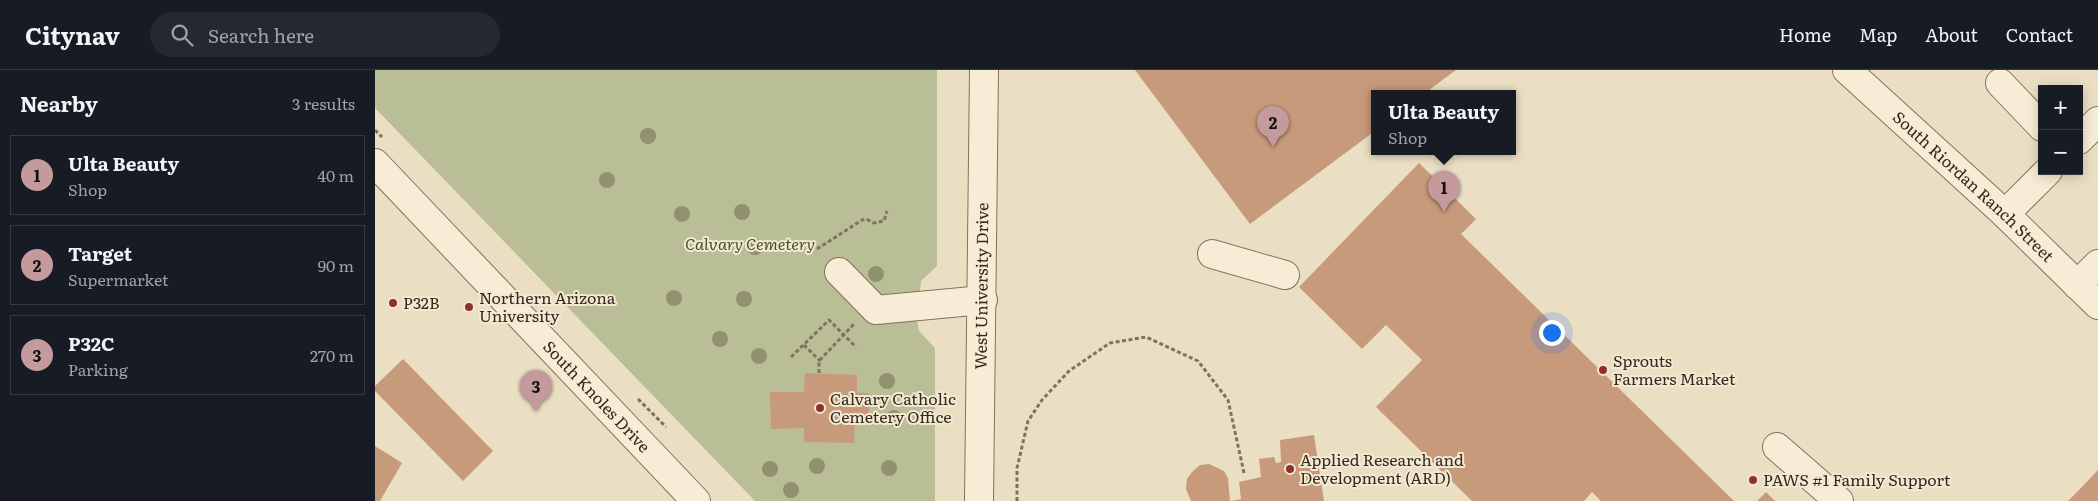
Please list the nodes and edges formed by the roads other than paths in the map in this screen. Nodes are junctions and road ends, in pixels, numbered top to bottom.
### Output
1 (985, 70) edge
2 (1847, 70) edge
3 (2000, 83) dead end
4 (2098, 121) edge
5 (2038, 123) edge
6 (2083, 136) edge
7 (375, 163) edge
8 (2044, 175) edge
9 (384, 180) edge
10 (2005, 214) junction
11 (1212, 254) dead end
12 (2098, 264) edge
13 (839, 272) dead end
14 (1285, 275) dead end
15 (2077, 284) junction
16 (983, 300) junction
17 (2098, 306) edge
18 (1777, 447) dead end
19 (696, 501) edge
20 (979, 501) edge
21 (1839, 501) edge

1 - 16 street, West University Drive
2 - 10 street, South Riordan Ranch Street
3 - 5 street
4 - 6 street
7 - 9 street, South Knoles Drive
8 - 10 street
9 - 19 street, South Knoles Drive
10 - 15 street, South Riordan Ranch Street
11 - 14 street
12 - 15 street
13 - 16 street
15 - 17 street, South Riordan Ranch Street
16 - 20 street, West University Drive
18 - 21 street

